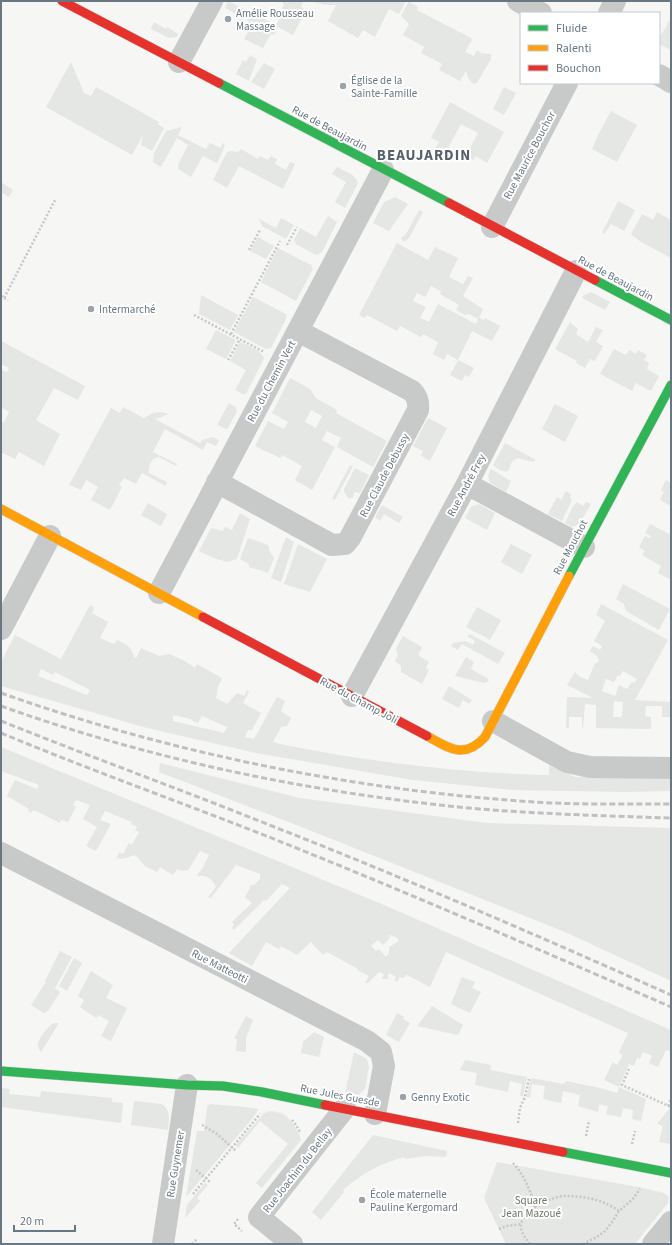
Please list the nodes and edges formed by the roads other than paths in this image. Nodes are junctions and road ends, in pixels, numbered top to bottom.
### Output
1 (62, 1) edge
2 (212, 1) edge
3 (518, 1) edge
4 (615, 1) edge
5 (539, 12) edge
6 (610, 12) edge
7 (179, 62) junction
8 (660, 76) edge
9 (671, 82) edge
10 (566, 84) edge
11 (383, 170) junction
12 (492, 226) junction
13 (576, 271) junction
14 (671, 320) edge
15 (298, 331) junction
16 (671, 385) edge
17 (217, 482) junction
18 (467, 484) junction
19 (1, 509) edge
20 (50, 536) junction
21 (584, 547) junction
22 (159, 592) junction
23 (1, 629) edge
24 (352, 696) junction
25 (493, 721) junction
26 (671, 768) edge
27 (1, 853) edge
28 (1, 1071) edge
29 (187, 1085) junction
30 (345, 1108) junction
31 (375, 1114) junction
32 (671, 1174) edge
33 (671, 1222) edge
34 (163, 1244) edge
35 (292, 1244) edge
36 (653, 1244) edge

1 - 7 street, Rue de Beaujardin
2 - 7 street
3 - 5 street
4 - 6 street
7 - 11 street, Rue de Beaujardin
8 - 9 street
10 - 12 street, Rue Maurice Bouchor
11 - 12 street, Rue de Beaujardin
11 - 15 street, Rue du Chemin Vert
12 - 13 street, Rue de Beaujardin
13 - 14 street, Rue de Beaujardin
13 - 18 street, Rue André Frey
15 - 17 street, Rue du Chemin Vert
15 - 17 street, Rue Claude Debussy
16 - 21 street, Rue Mouchot
17 - 22 street, Rue du Chemin Vert
18 - 21 street
18 - 24 street, Rue André Frey
19 - 20 street, Rue du Champ Joli
20 - 22 street, Rue du Champ Joli
20 - 23 street
21 - 25 street, Rue Mouchot
22 - 24 street, Rue du Champ Joli
24 - 25 street, Rue du Champ Joli
25 - 26 street
27 - 31 street, Rue Matteotti
28 - 29 street, Rue Jules Guesde
29 - 30 street, Rue Jules Guesde
29 - 34 street, Rue Guynemer
30 - 31 street, Rue Jules Guesde
30 - 35 street, Rue Joachim du Bellay
31 - 32 street, Rue Jules Guesde
33 - 36 street

